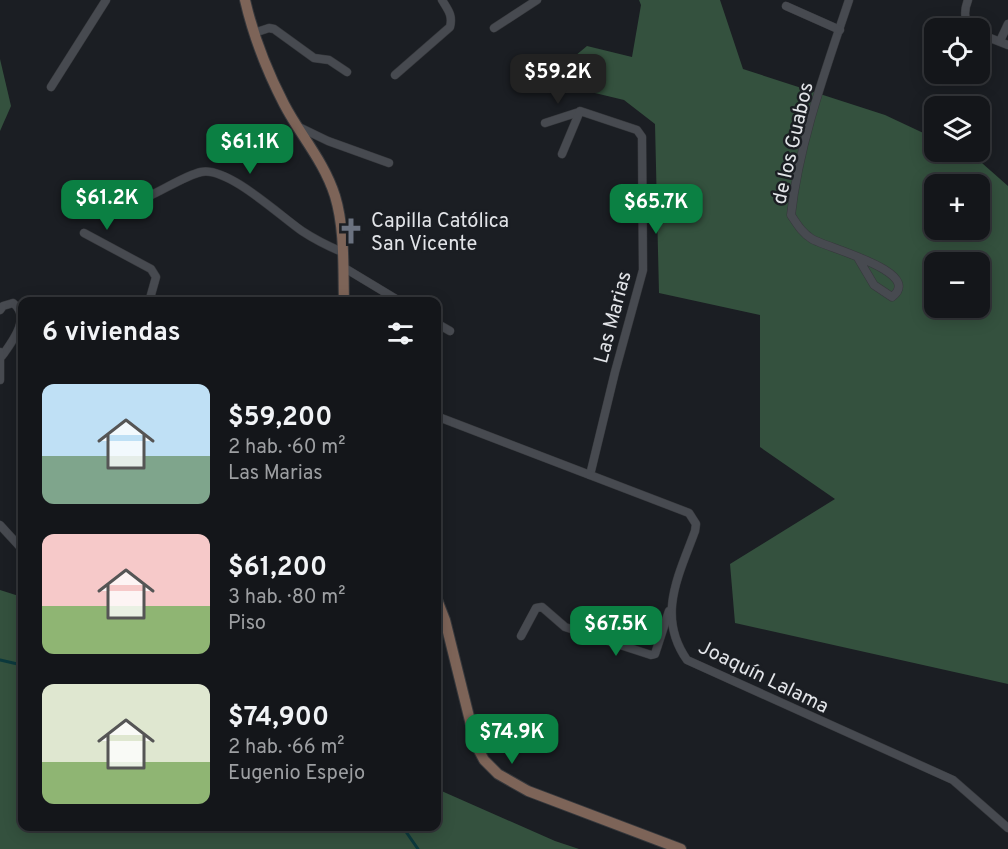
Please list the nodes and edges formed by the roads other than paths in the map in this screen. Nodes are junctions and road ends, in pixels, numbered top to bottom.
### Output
1 (106, 0) edge
2 (245, 0) edge
3 (442, 0) edge
4 (537, 0) edge
5 (849, 0) edge
6 (968, 0) edge
7 (786, 6) dead end
8 (966, 18) edge
9 (1008, 24) edge
10 (494, 28) dead end
11 (840, 30) junction
12 (254, 33) junction
13 (990, 38) edge
14 (1000, 41) junction
15 (1008, 45) edge
16 (347, 72) dead end
17 (394, 75) dead end
18 (51, 87) dead end
19 (579, 112) junction
20 (545, 123) dead end
21 (299, 127) junction
22 (562, 154) dead end
23 (389, 164) dead end
24 (147, 197) dead end
25 (84, 233) dead end
26 (342, 252) junction
27 (858, 258) junction
28 (343, 267) junction
29 (150, 297) edge
30 (344, 297) edge
31 (392, 297) edge
32 (18, 306) edge
33 (0, 310) edge
34 (18, 325) edge
35 (441, 326) edge
36 (450, 331) dead end
37 (1, 354) edge
38 (0, 380) edge
39 (441, 418) edge
40 (590, 475) junction
41 (0, 525) edge
42 (18, 545) edge
43 (670, 609) junction
44 (441, 610) edge
45 (521, 636) dead end
46 (1008, 828) edge
47 (681, 849) edge

1 - 18 street
2 - 12 street
3 - 17 street
4 - 10 street
5 - 11 street, de los Guabos
6 - 8 street
7 - 11 street
9 - 14 street
11 - 27 street, de los Guabos
12 - 16 street
12 - 21 street
13 - 14 street
14 - 15 street
19 - 20 street
19 - 22 street
19 - 40 street, Las Marias
21 - 23 street
21 - 26 street
24 - 26 street
25 - 29 street
26 - 28 street
27 - 27 street, de los Guabos
28 - 30 street
28 - 31 street
32 - 33 street
34 - 37 street
35 - 36 street
37 - 38 street
39 - 40 street, Joaquín Lalama
40 - 43 street, Joaquín Lalama
41 - 42 street
43 - 45 street
43 - 46 street, Joaquín Lalama
44 - 47 street

